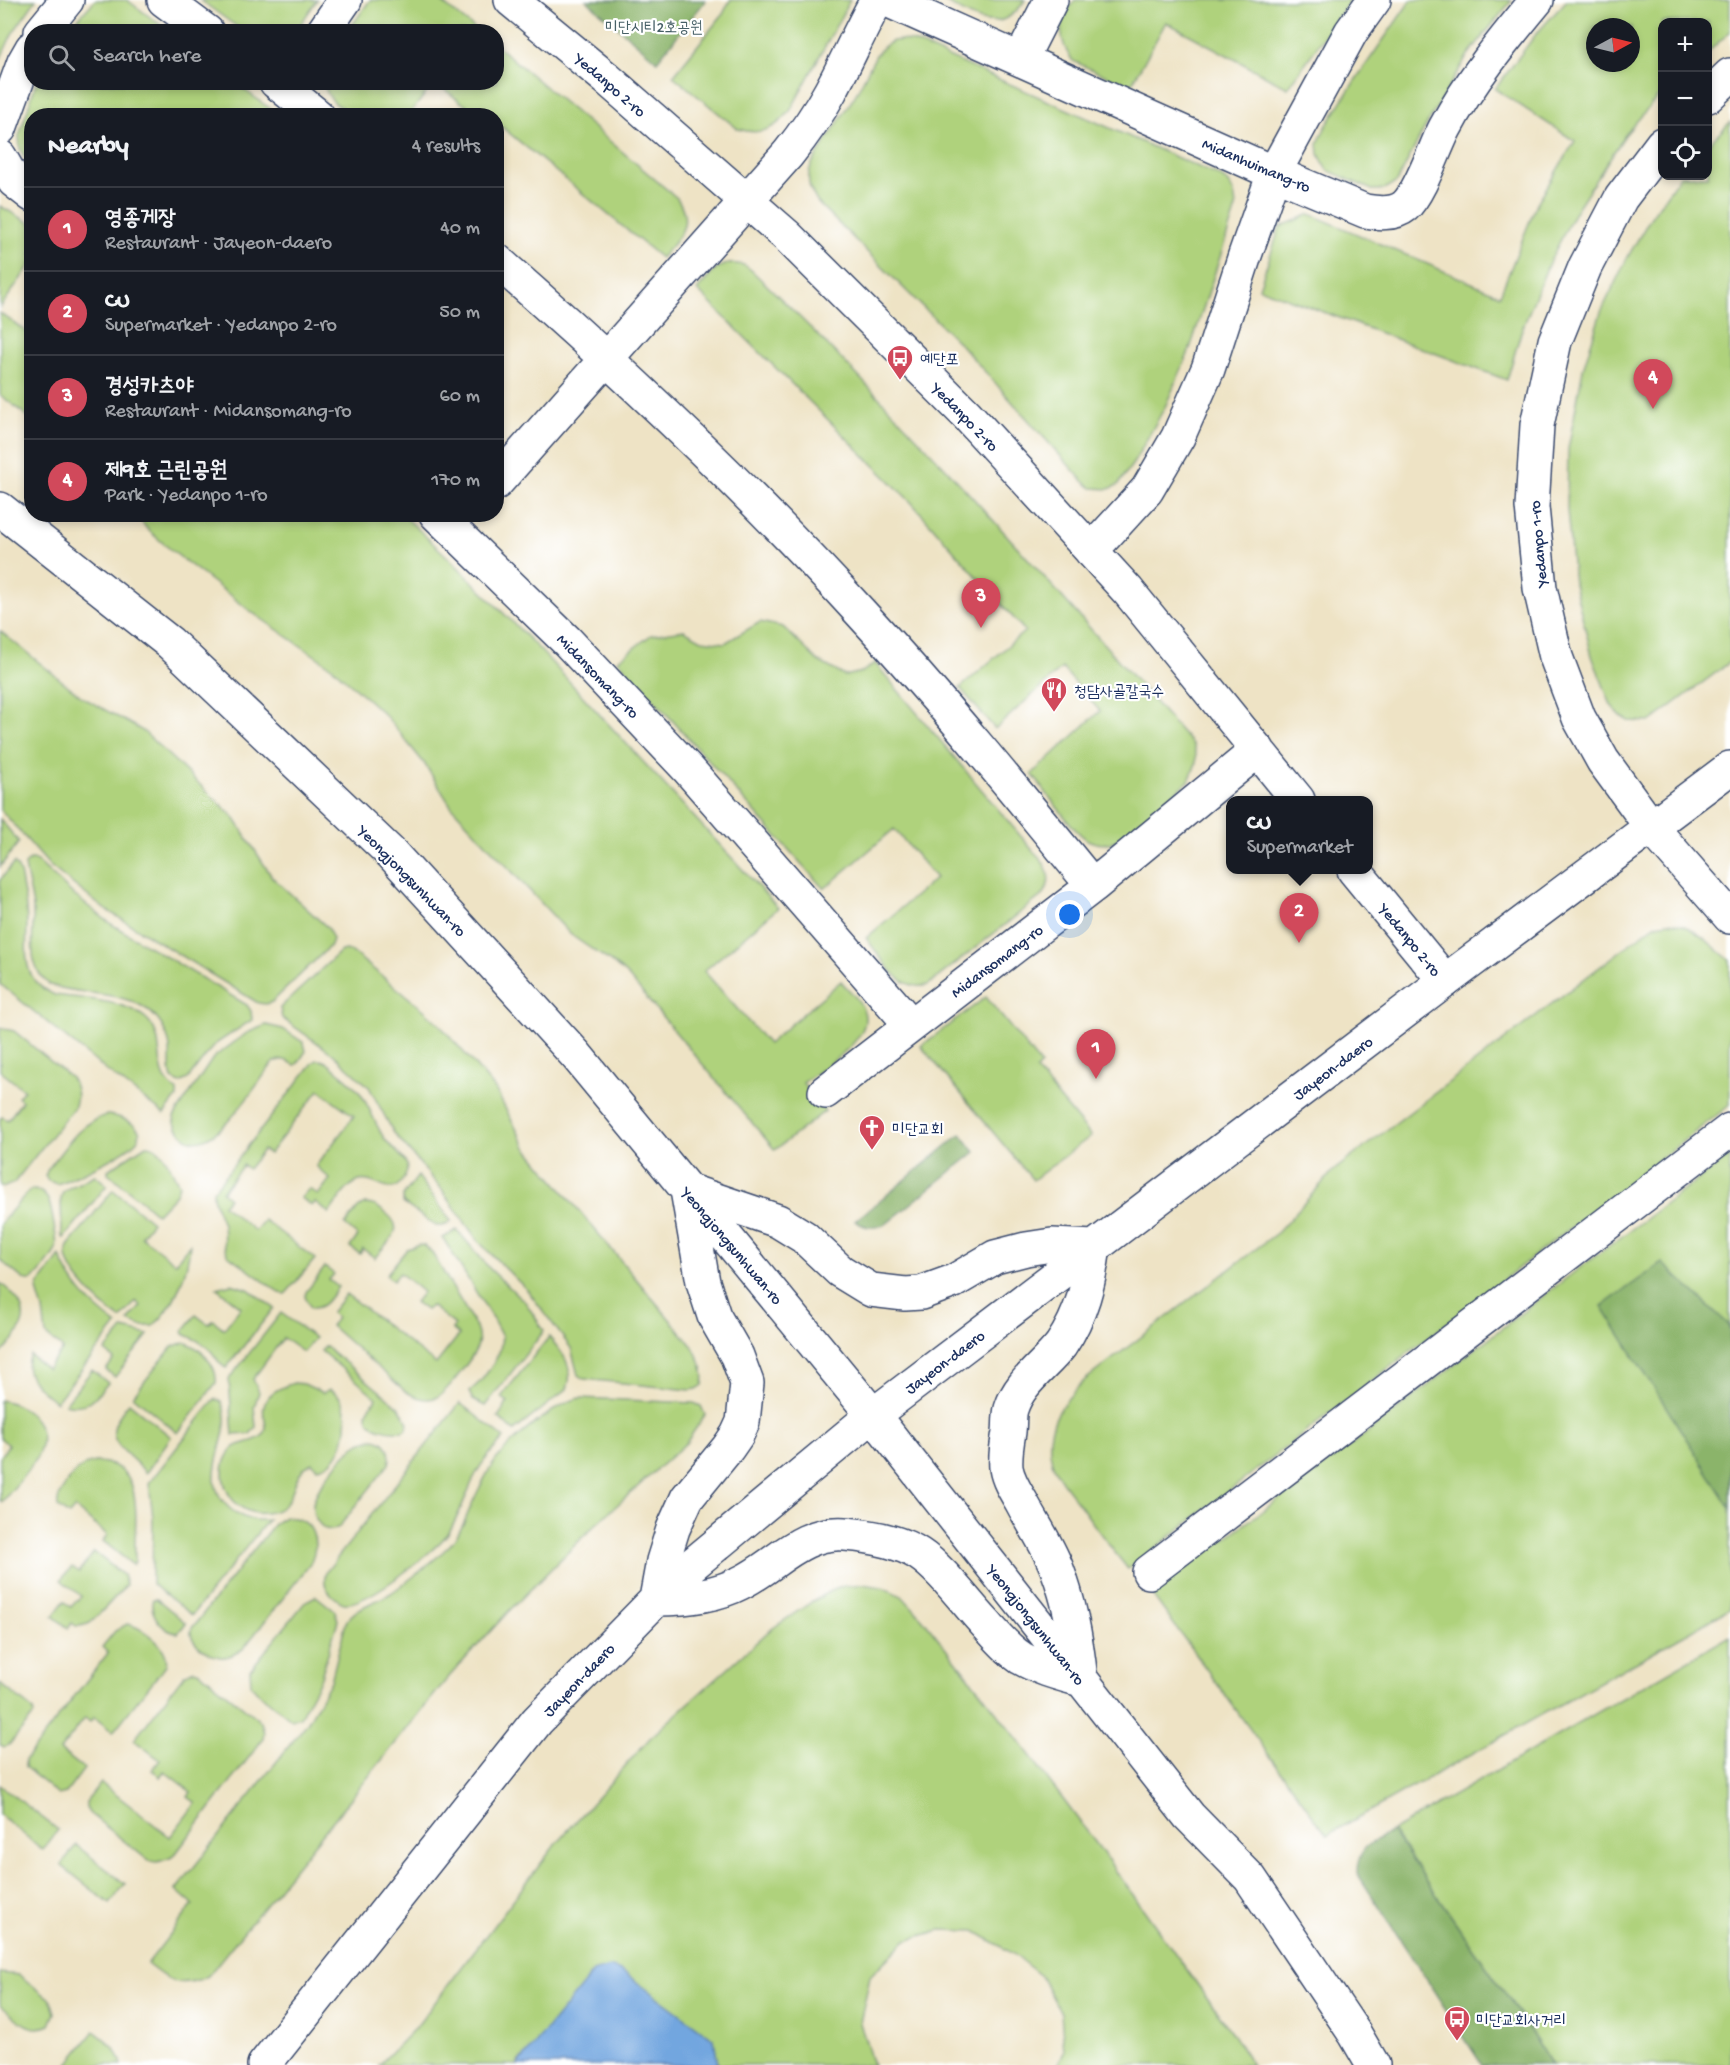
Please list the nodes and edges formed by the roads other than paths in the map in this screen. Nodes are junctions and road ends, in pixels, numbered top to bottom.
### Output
1 (67, 0) edge
2 (164, 0) edge
3 (345, 0) edge
4 (511, 0) edge
5 (878, 0) edge
6 (887, 0) edge
7 (1052, 0) edge
8 (1374, 0) edge
9 (1537, 0) edge
10 (48, 24) edge
11 (196, 24) edge
12 (328, 24) edge
13 (1021, 59) junction
14 (24, 62) edge
15 (1730, 75) edge
16 (289, 90) edge
17 (1712, 91) edge
18 (309, 108) edge
19 (0, 128) edge
20 (1658, 149) edge
21 (0, 157) edge
22 (1274, 173) junction
23 (24, 189) edge
24 (746, 200) junction
25 (504, 267) edge
26 (606, 358) junction
27 (504, 474) edge
28 (0, 509) edge
29 (455, 522) edge
30 (1092, 551) junction
31 (1258, 750) junction
32 (1730, 768) edge
33 (1294, 796) edge
34 (1652, 828) junction
35 (1357, 874) edge
36 (1093, 886) junction
37 (1730, 917) edge
38 (1445, 981) junction
39 (911, 1025) junction
40 (825, 1092) dead end
41 (1730, 1130) edge
42 (687, 1190) junction
43 (1094, 1247) junction
44 (873, 1414) junction
45 (1149, 1572) dead end
46 (656, 1599) junction
47 (1081, 1680) junction
48 (264, 2065) edge
49 (1373, 2065) edge

1 - 10 street
2 - 11 street
3 - 12 street
4 - 24 street, Yedanpo 2-ro
5 - 24 street
6 - 13 street, Midanhuimang-ro
7 - 13 street
8 - 22 street
9 - 22 street, Midanhuimang-ro
13 - 22 street, Midanhuimang-ro
14 - 19 street
15 - 17 street
16 - 18 street
20 - 34 street, Yedanpo 1-ro
21 - 23 street
22 - 30 street
24 - 26 street
24 - 30 street, Yedanpo 2-ro
25 - 26 street
26 - 27 street
26 - 36 street
28 - 42 street, Yeongjongsunhwan-ro
29 - 39 street, Midansomang-ro
30 - 31 street, Yedanpo 2-ro
31 - 33 street, Yedanpo 2-ro
31 - 36 street, Midansomang-ro
32 - 34 street, Jayeon-daero
34 - 37 street, Yedanpo 1-ro
34 - 38 street, Jayeon-daero
35 - 38 street, Yedanpo 2-ro
36 - 39 street, Midansomang-ro
38 - 43 street, Jayeon-daero
39 - 40 street
41 - 45 street
42 - 43 street
42 - 44 street, Yeongjongsunhwan-ro
42 - 46 street
43 - 44 street, Jayeon-daero
43 - 47 street
44 - 46 street, Jayeon-daero
44 - 47 street, Yeongjongsunhwan-ro
46 - 47 street
46 - 48 street, Jayeon-daero
47 - 49 street, Yeongjongsunhwan-ro

